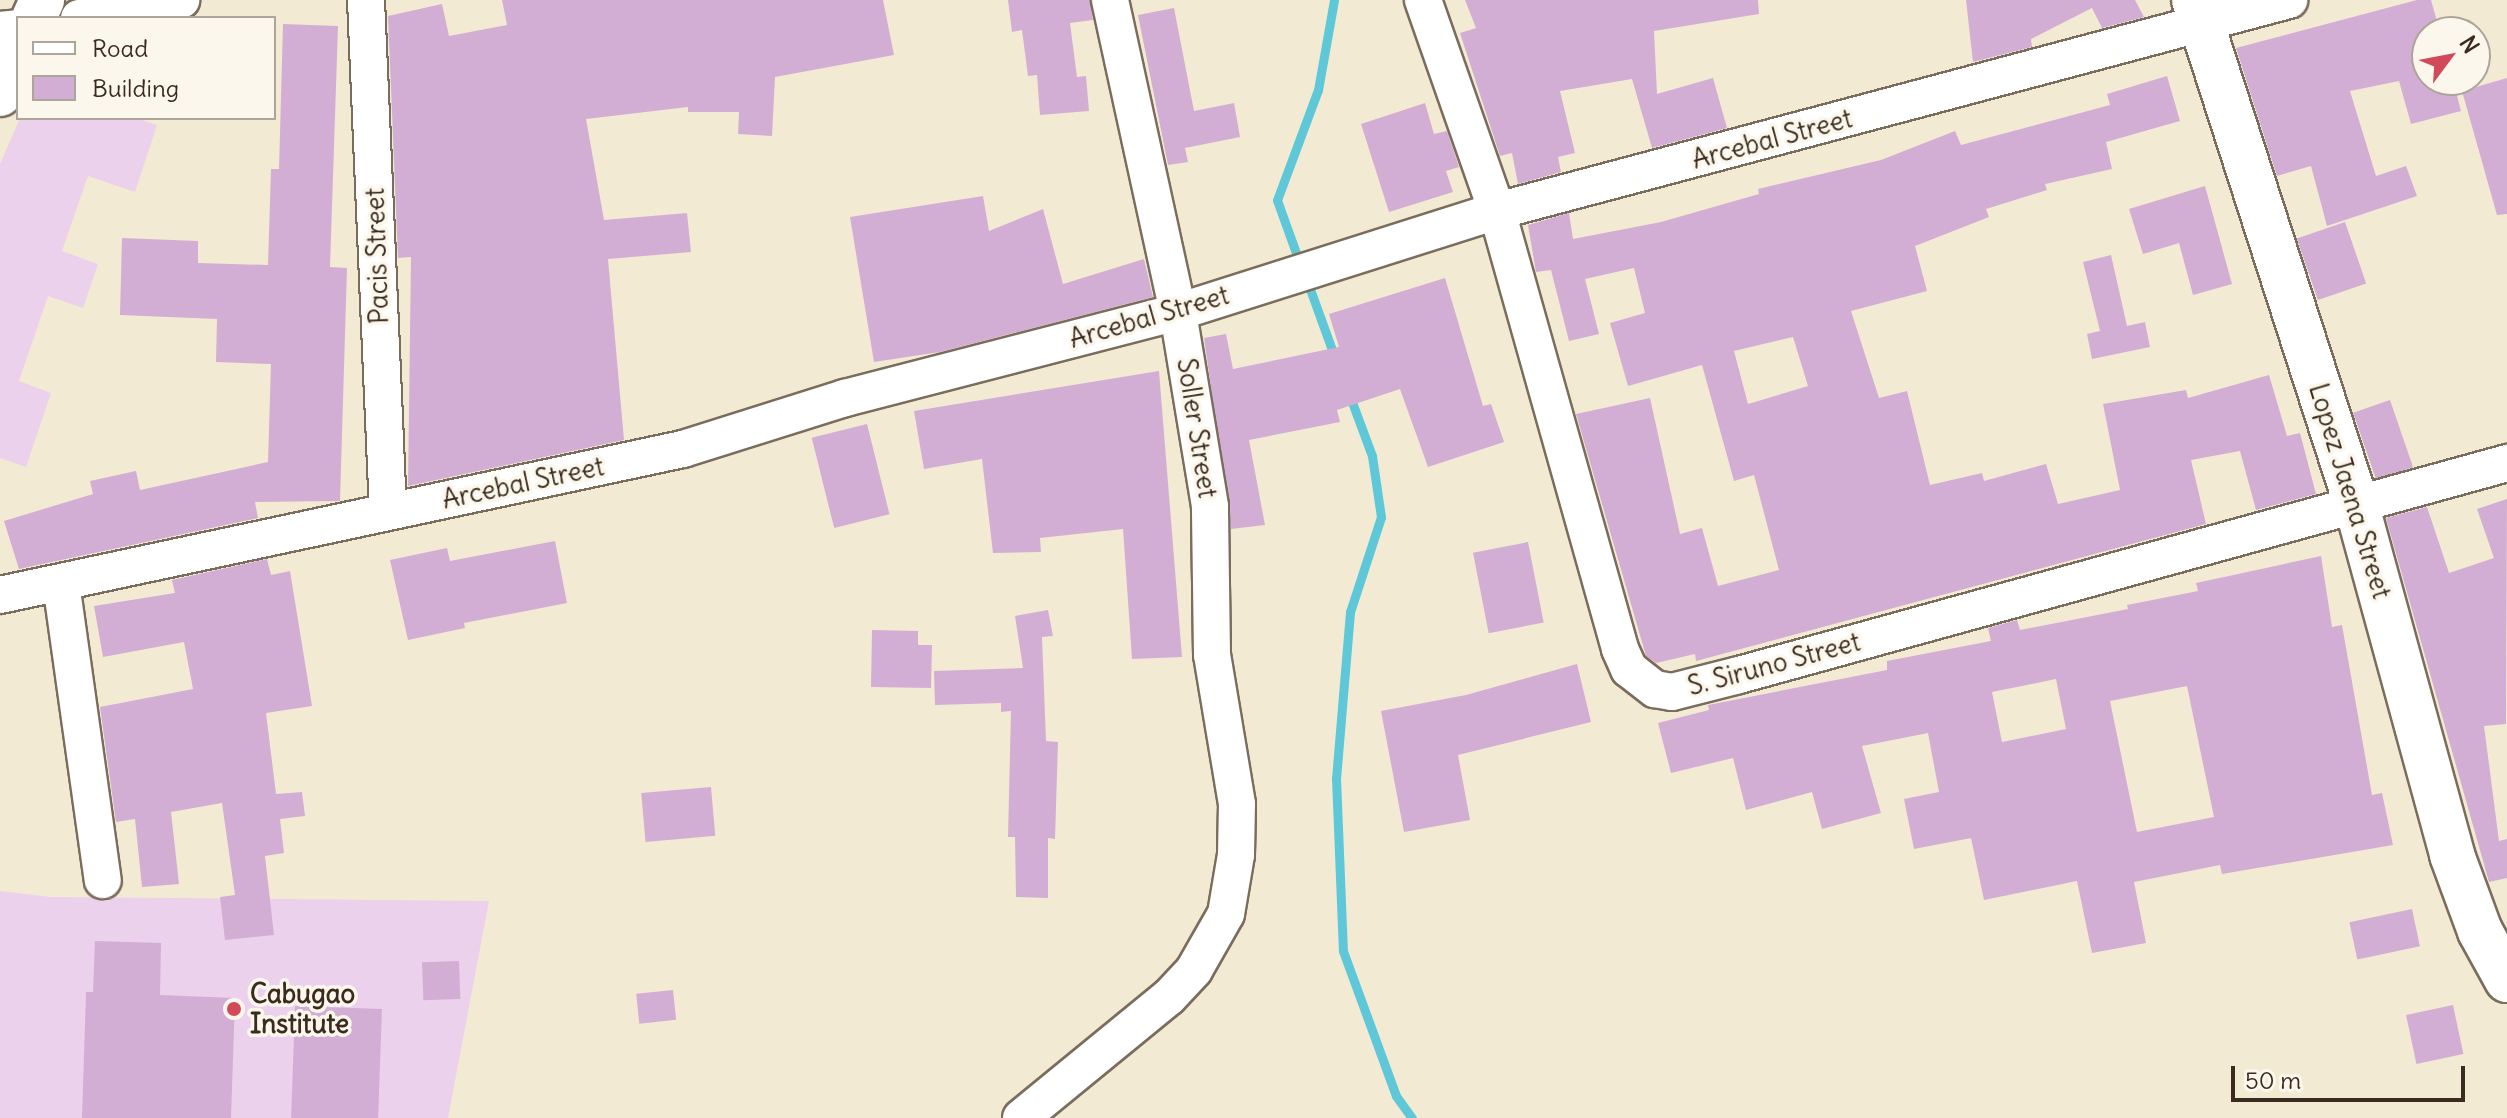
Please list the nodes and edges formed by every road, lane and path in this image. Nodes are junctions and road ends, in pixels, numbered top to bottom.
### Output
1 (181, 0) edge
2 (366, 0) edge
3 (1110, 0) edge
4 (1423, 0) edge
5 (2289, 0) edge
6 (2198, 13) edge
7 (90, 16) edge
8 (16, 58) edge
9 (0, 94) edge
10 (1497, 211) junction
11 (1178, 312) junction
12 (2507, 463) edge
13 (2356, 503) junction
14 (388, 512) junction
15 (61, 583) junction
16 (0, 595) edge
17 (103, 880) dead end
18 (2507, 980) edge
19 (1021, 1118) edge

1 - 7 street
2 - 14 street, Pacis Street
3 - 11 street, Soller Street
4 - 10 street, S. Siruno Street
5 - 6 street, Arcebal Street
6 - 10 street, Arcebal Street
6 - 13 main road, Lopez Jaena Street
8 - 9 main road
10 - 11 street, Arcebal Street
10 - 13 street, S. Siruno Street
11 - 14 street, Arcebal Street
11 - 19 street, Soller Street
12 - 13 street, S. Siruno Street
13 - 18 main road, Lopez Jaena Street
14 - 15 street, Arcebal Street
15 - 16 street, Arcebal Street
15 - 17 street

